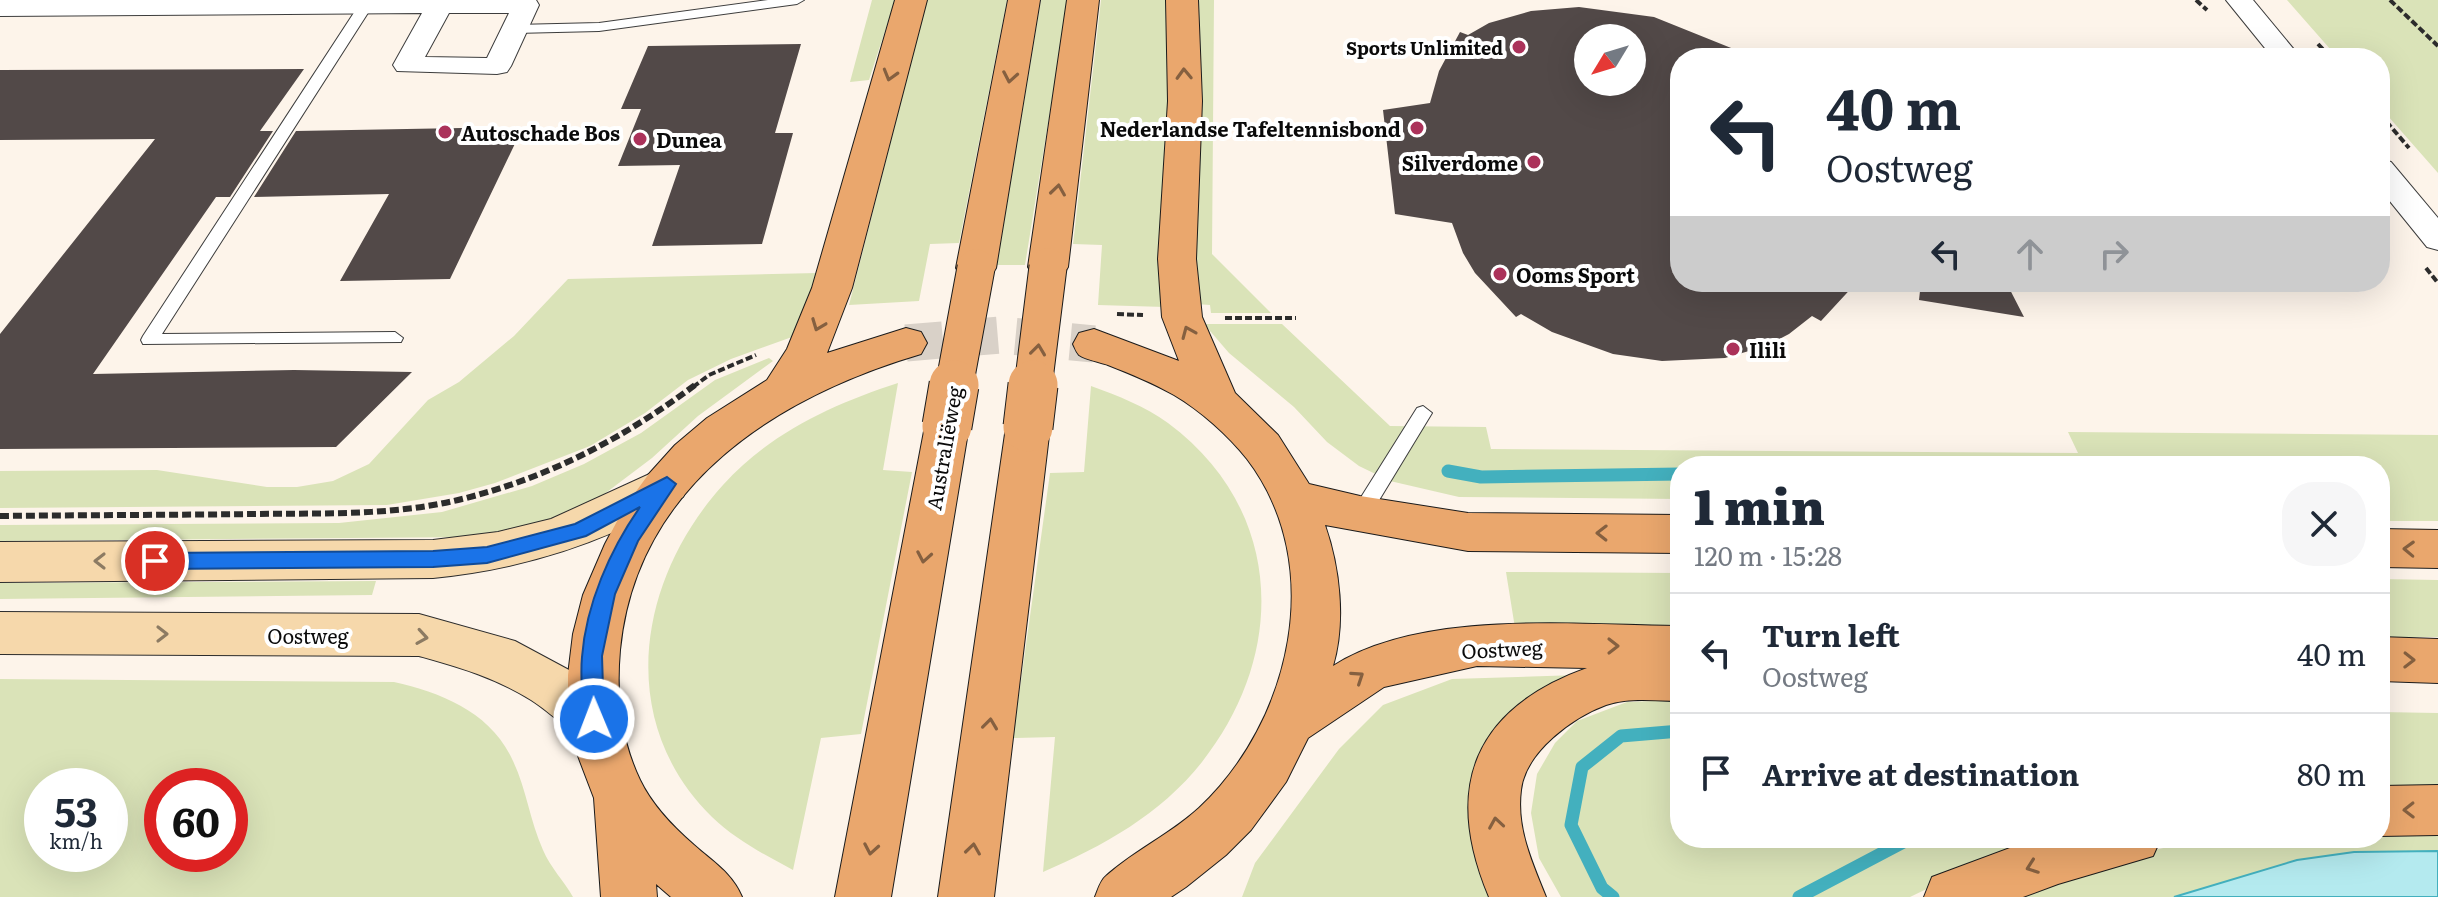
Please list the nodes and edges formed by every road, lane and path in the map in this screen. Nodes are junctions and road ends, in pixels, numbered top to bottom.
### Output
1 (797, 0) edge
2 (911, 0) edge
3 (1024, 0) edge
4 (1083, 0) edge
5 (1182, 0) edge
6 (2239, 0) edge
7 (2390, 0) edge
8 (401, 3) edge
9 (366, 5) junction
10 (439, 6) junction
11 (0, 8) edge
12 (515, 29) junction
13 (2438, 46) edge
14 (2279, 48) edge
15 (2390, 181) edge
16 (2438, 239) edge
17 (1182, 317) junction
18 (1296, 318) dead end
19 (1103, 329) joint
20 (816, 331) junction
21 (395, 338) dead end
22 (906, 343) tunnel mouth
23 (783, 389) junction
24 (1218, 404) junction
25 (1423, 413) dead end
26 (667, 484) junction
27 (1295, 499) junction
28 (1360, 515) junction
29 (0, 516) edge
30 (1670, 534) edge
31 (2390, 548) edge
32 (2438, 549) edge
33 (0, 562) edge
34 (0, 633) edge
35 (1670, 647) edge
36 (2390, 659) edge
37 (2438, 661) edge
38 (1670, 679) edge
39 (594, 719) junction
40 (1293, 720) junction
41 (621, 798) junction
42 (2438, 810) edge
43 (2390, 811) edge
44 (2094, 848) edge
45 (1188, 875) edge
46 (629, 897) edge
47 (714, 897) edge
48 (863, 897) edge
49 (966, 897) edge
50 (1123, 897) edge
51 (1518, 897) edge
52 (1952, 897) edge

1 - 12 lane
2 -> 20 main road
3 -> 48 main road, Australiëweg, bridge
49 -> 4 main road, bridge
17 -> 5 main road
6 - 14 street
7 - 13 path
8 - 9 street
8 - 10 street
9 - 11 street
9 - 21 lane
10 - 12 street
10 - 12 street
15 - 16 street
17 - 18 path
17 - 19 path
24 -> 17 main road
19 - 24 main road
20 - 23 main road
20 - 29 path
22 - 23 main road
23 - 26 main road
24 - 27 main road
25 - 28 lane
26 -> 33 main road
26 - 39 main road
27 - 28 main road
27 - 40 main road
30 -> 28 main road
32 -> 31 main road
34 -> 39 main road, Oostweg
40 -> 35 main road, Oostweg
36 -> 37 main road
51 -> 38 main road
39 - 41 main road
40 - 45 main road
41 - 46 main road
41 - 47 main road
42 -> 43 main road
44 -> 52 main road
45 - 50 main road

